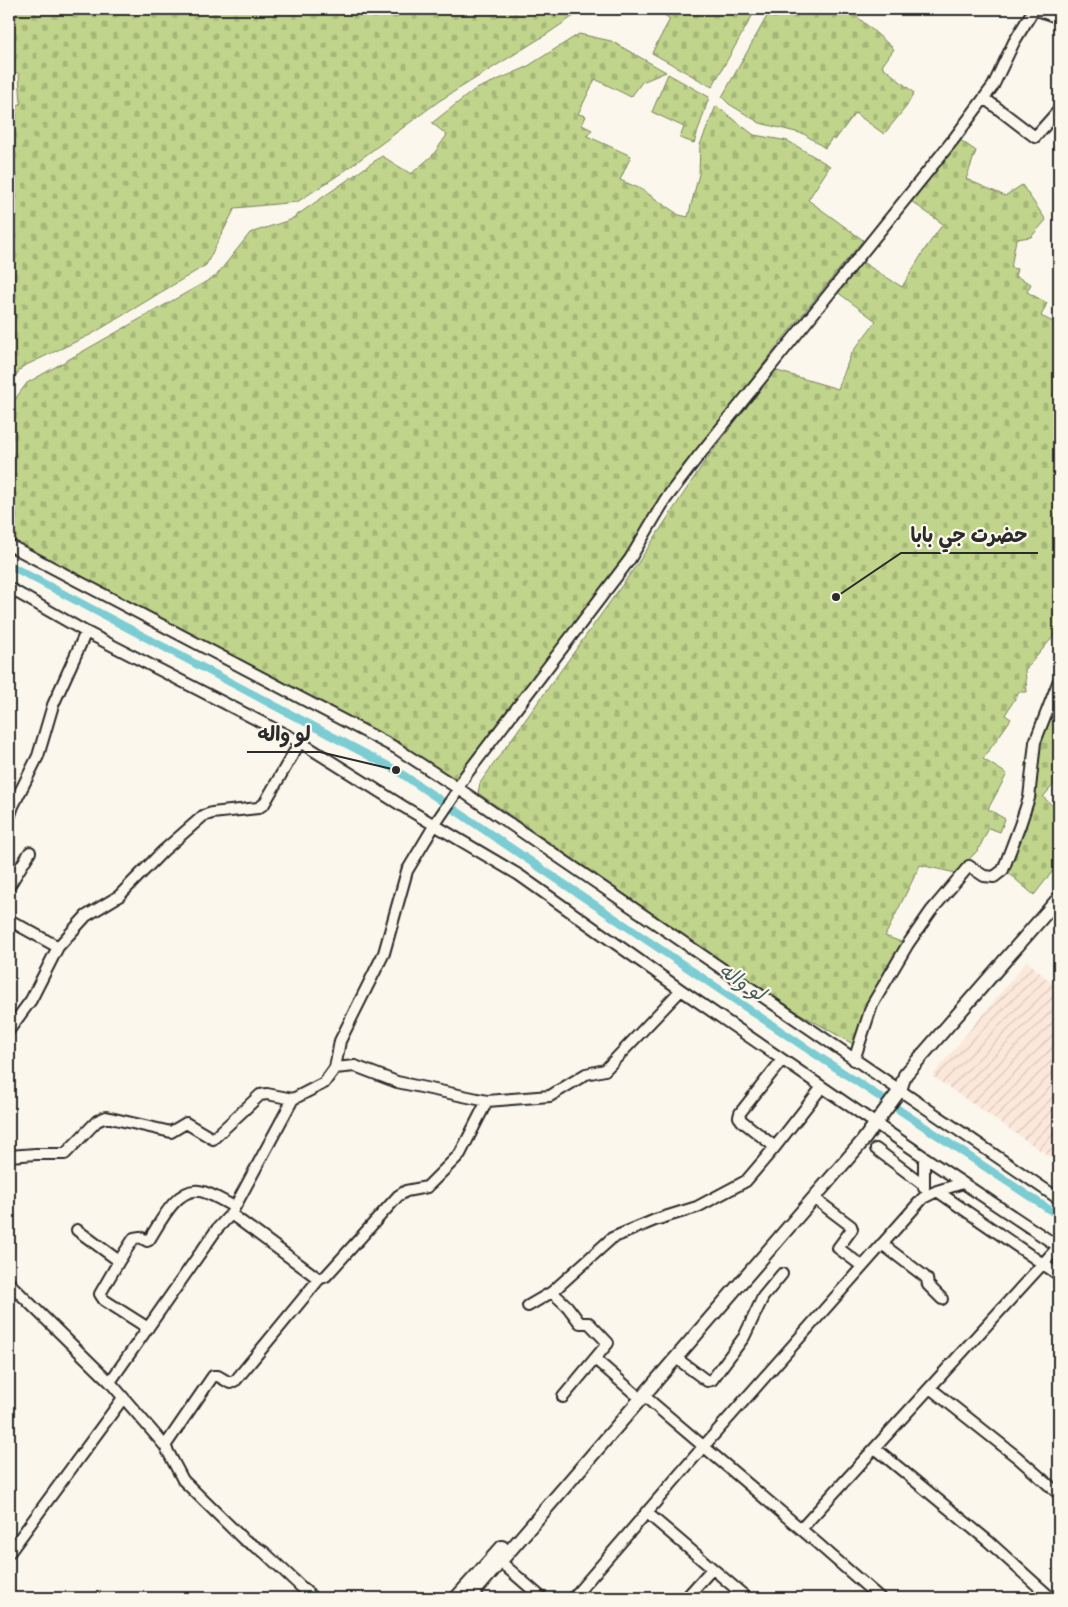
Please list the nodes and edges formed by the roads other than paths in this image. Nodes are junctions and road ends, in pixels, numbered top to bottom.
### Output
1 (1034, 9) edge
2 (1059, 18) edge
3 (984, 98) junction
4 (1059, 110) edge
5 (9, 545) edge
6 (9, 588) edge
7 (86, 632) junction
8 (1059, 680) edge
9 (300, 742) junction
10 (457, 792) junction
11 (9, 818) edge
12 (436, 822) junction
13 (30, 852) dead end
14 (9, 886) edge
15 (1059, 898) edge
16 (1059, 909) edge
17 (9, 920) edge
18 (1026, 941) junction
19 (58, 947) junction
20 (680, 990) junction
21 (9, 1030) edge
22 (782, 1060) junction
23 (854, 1060) junction
24 (335, 1068) junction
25 (822, 1087) junction
26 (897, 1094) junction
27 (294, 1099) junction
28 (487, 1101) junction
29 (876, 1123) junction
30 (775, 1147) junction
31 (876, 1149) dead end
32 (9, 1156) edge
33 (924, 1158) junction
34 (963, 1183) junction
35 (924, 1185) junction
36 (937, 1191) junction
37 (814, 1198) junction
38 (922, 1198) junction
39 (1059, 1199) edge
40 (233, 1210) junction
41 (76, 1230) dead end
42 (882, 1244) junction
43 (1059, 1247) edge
44 (119, 1261) junction
45 (1043, 1264) junction
46 (862, 1266) junction
47 (782, 1274) dead end
48 (1059, 1275) edge
49 (319, 1279) junction
50 (9, 1283) edge
51 (552, 1292) junction
52 (942, 1298) dead end
53 (528, 1306) dead end
54 (148, 1328) junction
55 (676, 1358) junction
56 (595, 1359) junction
57 (110, 1382) junction
58 (930, 1388) junction
59 (639, 1394) junction
60 (563, 1397) dead end
61 (123, 1398) junction
62 (165, 1446) junction
63 (703, 1446) junction
64 (875, 1448) junction
65 (1059, 1494) edge
66 (646, 1512) junction
67 (802, 1530) junction
68 (9, 1553) edge
69 (497, 1559) junction
70 (712, 1569) junction
71 (313, 1598) edge
72 (456, 1598) edge
73 (469, 1598) edge
74 (542, 1598) edge
75 (573, 1598) edge
76 (686, 1598) edge
77 (748, 1598) edge
78 (880, 1598) edge
79 (1051, 1598) edge

1 - 2 street
1 - 3 street
3 - 4 street
3 - 10 street
5 - 10 street
6 - 7 street
7 - 9 street
7 - 11 street
8 - 23 street
9 - 12 street
9 - 19 street
10 - 12 street
10 - 23 street
12 - 20 street
12 - 24 street
13 - 14 street
15 - 18 main road
16 - 18 main road
17 - 19 street
18 - 26 main road
19 - 21 street
20 - 22 street
20 - 28 street
22 - 25 street
22 - 30 street
23 - 26 street
24 - 27 street
24 - 28 street
25 - 29 street
25 - 30 street
26 - 29 main road
26 - 39 street
27 - 32 street
27 - 40 street
28 - 49 street
29 - 33 street
29 - 37 main road
29 - 59 main road
30 - 51 street
31 - 35 street
33 - 34 street
33 - 35 street
34 - 36 street
34 - 43 street
35 - 38 street
36 - 38 street
36 - 45 street
37 - 46 street
37 - 55 main road
38 - 42 street
40 - 44 street
40 - 49 street
40 - 54 street
41 - 44 street
42 - 46 street
42 - 52 street
43 - 45 street
44 - 54 street
45 - 48 street
45 - 58 street
46 - 63 street
47 - 55 street
49 - 62 street
50 - 57 street
51 - 53 street
51 - 56 street
54 - 57 street
55 - 59 main road
56 - 59 street
56 - 60 street
57 - 61 street
58 - 64 street
58 - 65 street
59 - 63 street
59 - 69 main road
61 - 62 street
61 - 68 street
62 - 71 street
63 - 66 street
63 - 67 street
64 - 67 street
64 - 79 street
66 - 70 street
66 - 75 street
67 - 78 street
69 - 72 main road
69 - 73 main road
69 - 74 street
70 - 76 street
70 - 77 street

